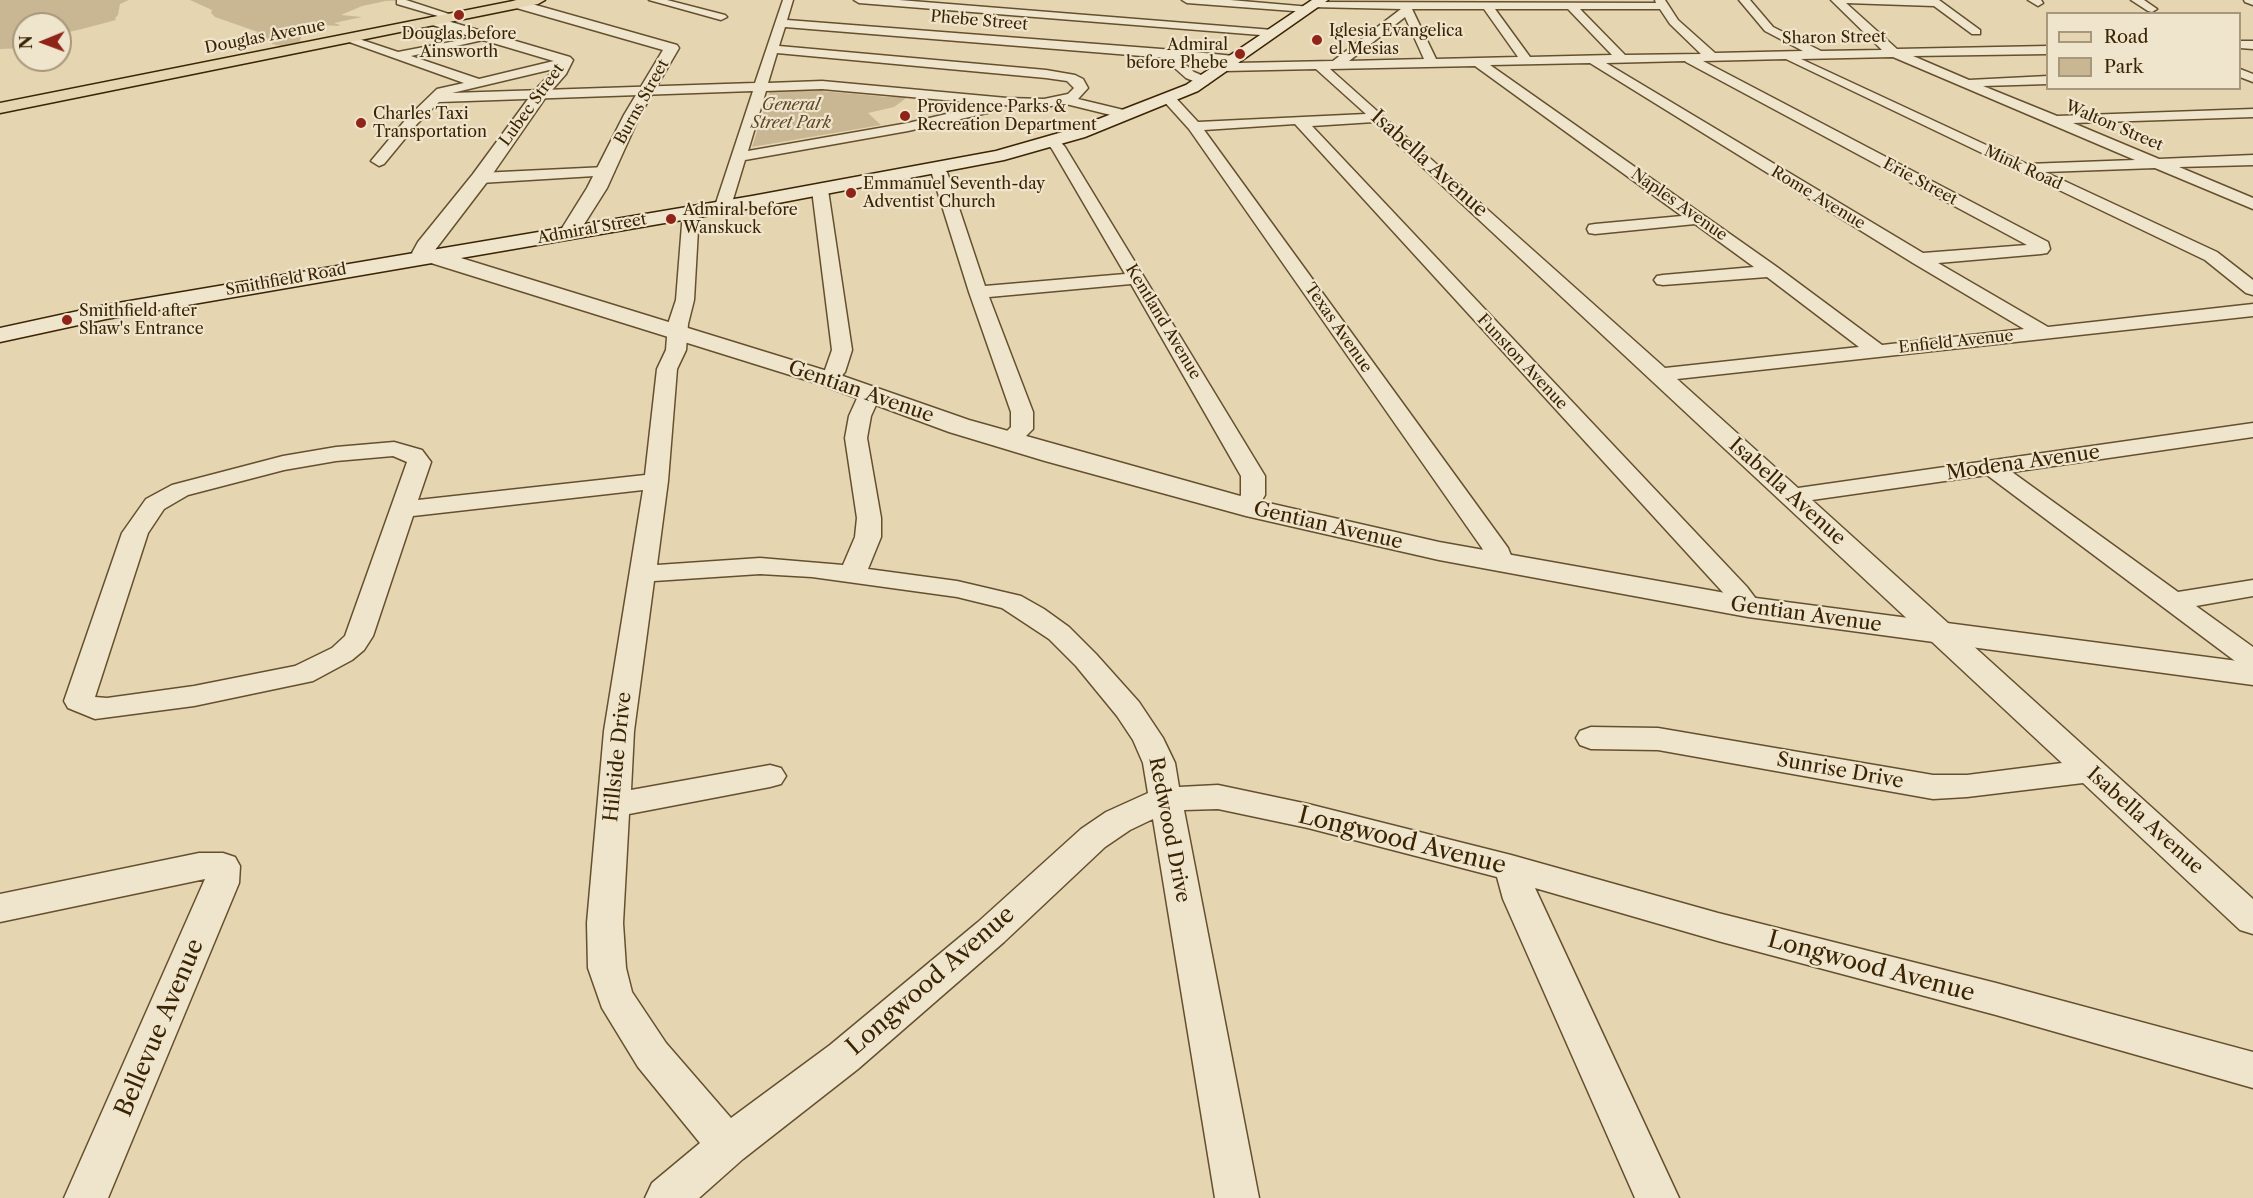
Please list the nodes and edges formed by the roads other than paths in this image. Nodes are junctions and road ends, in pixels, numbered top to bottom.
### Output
1 (538, 0) edge
2 (654, 0) edge
3 (788, 0) edge
4 (859, 0) edge
5 (1045, 0) edge
6 (1187, 0) edge
7 (1744, 0) edge
8 (1836, 0) edge
9 (2136, 0) edge
10 (2249, 0) edge
11 (406, 1) edge
12 (1934, 1) edge
13 (521, 2) edge
14 (2253, 2) edge
15 (1662, 3) edge
16 (1314, 5) edge
17 (1487, 5) junction
18 (1571, 6) junction
19 (1406, 8) junction
20 (2152, 9) dead end
21 (1025, 13) junction
22 (452, 17) junction
23 (721, 17) dead end
24 (434, 21) junction
25 (780, 23) junction
26 (1976, 32) dead end
27 (1273, 33) junction
28 (488, 36) junction
29 (984, 38) junction
30 (347, 39) junction
31 (772, 49) junction
32 (2046, 50) edge
33 (1895, 53) junction
34 (1174, 54) junction
35 (1819, 55) junction
36 (399, 56) junction
37 (1786, 56) junction
38 (1689, 58) junction
39 (1713, 58) junction
40 (1593, 60) junction
41 (1622, 60) junction
42 (1527, 61) junction
43 (562, 63) junction
44 (1432, 63) junction
45 (1479, 63) junction
46 (1230, 64) junction
47 (1328, 65) junction
48 (2046, 80) edge
49 (1203, 81) junction
50 (1964, 82) junction
51 (478, 83) junction
52 (761, 86) junction
53 (646, 90) junction
54 (540, 94) junction
55 (436, 98) junction
56 (1168, 98) junction
57 (1065, 100) junction
58 (1007, 102) junction
59 (0, 108) edge
60 (2253, 113) edge
61 (1127, 115) junction
62 (1377, 118) junction
63 (2052, 119) junction
64 (1298, 121) junction
65 (1194, 126) junction
66 (1052, 141) junction
67 (738, 157) junction
68 (2253, 160) edge
69 (379, 161) dead end
70 (2157, 163) junction
71 (933, 168) junction
72 (2023, 168) junction
73 (606, 172) junction
74 (480, 178) junction
75 (820, 190) junction
76 (2249, 201) edge
77 (723, 206) junction
78 (691, 212) junction
79 (1698, 219) junction
80 (1595, 229) dead end
81 (569, 233) junction
82 (432, 256) junction
83 (1919, 259) junction
84 (1772, 271) junction
85 (1136, 278) junction
86 (1663, 280) dead end
87 (2253, 289) edge
88 (978, 292) junction
89 (2253, 310) edge
90 (2045, 333) junction
91 (678, 334) junction
92 (0, 335) edge
93 (1876, 350) junction
94 (1660, 375) junction
95 (828, 379) junction
96 (870, 394) junction
97 (2253, 430) edge
98 (1009, 440) junction
99 (1992, 468) junction
100 (656, 481) junction
101 (1792, 496) junction
102 (1246, 507) junction
103 (405, 509) junction
104 (1502, 563) junction
105 (641, 574) junction
106 (853, 574) junction
107 (2253, 588) edge
108 (2174, 601) junction
109 (1748, 607) junction
110 (1942, 633) junction
111 (2253, 661) edge
112 (2253, 674) edge
113 (1591, 738) dead end
114 (2089, 771) junction
115 (770, 776) dead end
116 (1166, 800) junction
117 (612, 806) junction
118 (1511, 868) junction
119 (0, 908) edge
120 (2253, 920) edge
121 (2253, 1070) edge
122 (728, 1145) junction
123 (86, 1198) edge
124 (667, 1198) edge
125 (1237, 1198) edge
126 (1657, 1198) edge

1 - 13 main road, Douglas Avenue
2 - 23 street
3 - 25 street
4 - 21 street
5 - 21 street
6 - 16 street
7 - 35 street
8 - 12 street
8 - 33 street
9 - 20 street
10 - 14 street
11 - 22 street
12 - 26 street
13 - 22 main road, Douglas Avenue
13 - 53 street, Burns Street
15 - 18 street
15 - 39 street
16 - 19 street
16 - 27 street, Admiral Street
17 - 18 street
17 - 19 street
17 - 42 street
18 - 41 street
19 - 44 street
19 - 47 street
21 - 27 street
21 - 29 street
22 - 24 main road, Douglas Avenue
24 - 28 street, Lubec Street
24 - 30 main road, Douglas Avenue
25 - 29 street, Phebe Street
25 - 31 street
27 - 46 street, Admiral Street
28 - 36 street
28 - 43 street, Lubec Street
29 - 34 street, Phebe Street
30 - 36 street
30 - 59 main road, Douglas Avenue
31 - 52 street
31 - 57 street
32 - 33 street, Sharon Street
33 - 35 street, Sharon Street
33 - 50 street, Walton Street
34 - 46 street, Phebe Street
34 - 49 street
35 - 37 street, Sharon Street
36 - 51 street
37 - 39 street, Sharon Street
37 - 72 street, Mink Road
38 - 39 street, Sharon Street
38 - 41 street, Sharon Street
38 - 83 street, Erie Street
40 - 41 street, Sharon Street
40 - 42 street
40 - 83 street, Rome Avenue
42 - 45 street
43 - 51 street
43 - 54 street, Lubec Street
44 - 45 street
44 - 47 street
45 - 79 street, Naples Avenue
46 - 47 street
46 - 49 street, Admiral Street
47 - 62 street, Isabella Avenue
48 - 50 street
49 - 56 street, Admiral Street
50 - 63 street, Walton Street
51 - 55 street
52 - 53 street
52 - 58 street
52 - 67 street
53 - 54 street
53 - 73 street, Burns Street
54 - 55 street
54 - 74 street, Lubec Street
55 - 69 street
56 - 61 street, Admiral Street
56 - 65 street, Texas Avenue
57 - 58 street
57 - 61 street
58 - 67 street
60 - 63 street
61 - 66 street, Admiral Street
62 - 64 street
62 - 94 street, Isabella Avenue
63 - 70 street, Walton Street
64 - 65 street
64 - 109 street, Funston Avenue
65 - 104 street, Texas Avenue
66 - 71 street, Admiral Street
66 - 85 street, Kentland Avenue
67 - 77 street
68 - 70 street
70 - 72 street
70 - 76 street, Walton Street
71 - 75 street, Admiral Street
71 - 88 street
72 - 87 street, Mink Road
73 - 74 street
73 - 81 street, Burns Street
74 - 82 street, Lubec Street
75 - 77 street, Admiral Street
75 - 95 street
77 - 78 street, Admiral Street
78 - 81 street, Admiral Street
78 - 91 street, Hillside Drive
79 - 80 street
79 - 84 street, Naples Avenue
81 - 82 street, Admiral Street
82 - 91 street, Gentian Avenue
82 - 92 street, Smithfield Road
83 - 90 street, Rome Avenue
84 - 86 street
84 - 93 street, Naples Avenue
85 - 88 street
85 - 102 street, Kentland Avenue
88 - 98 street
89 - 90 street, Enfield Avenue
90 - 93 street, Enfield Avenue
91 - 95 street, Gentian Avenue
91 - 100 street, Hillside Drive
93 - 94 street, Enfield Avenue
94 - 101 street, Isabella Avenue
95 - 96 street, Gentian Avenue
96 - 98 street, Gentian Avenue
96 - 106 street
97 - 99 street, Modena Avenue
98 - 102 street, Gentian Avenue
99 - 101 street, Modena Avenue
99 - 108 street
100 - 103 street
100 - 105 street, Hillside Drive
101 - 110 street, Isabella Avenue
102 - 104 street, Gentian Avenue
103 - 103 street
104 - 109 street, Gentian Avenue
105 - 106 street, Redwood Drive
105 - 117 street, Hillside Drive
106 - 116 street, Redwood Drive
107 - 108 street
108 - 111 street
109 - 110 street, Gentian Avenue
110 - 112 street, Gentian Avenue
110 - 114 street, Isabella Avenue
113 - 114 street, Sunrise Drive
114 - 120 street, Isabella Avenue
115 - 117 street
116 - 118 street, Longwood Avenue
116 - 122 street, Longwood Avenue
116 - 125 street, Redwood Drive
117 - 122 street, Hillside Drive
118 - 121 street, Longwood Avenue
118 - 126 street
119 - 123 street, Bellevue Avenue
122 - 124 street, Longwood Avenue

